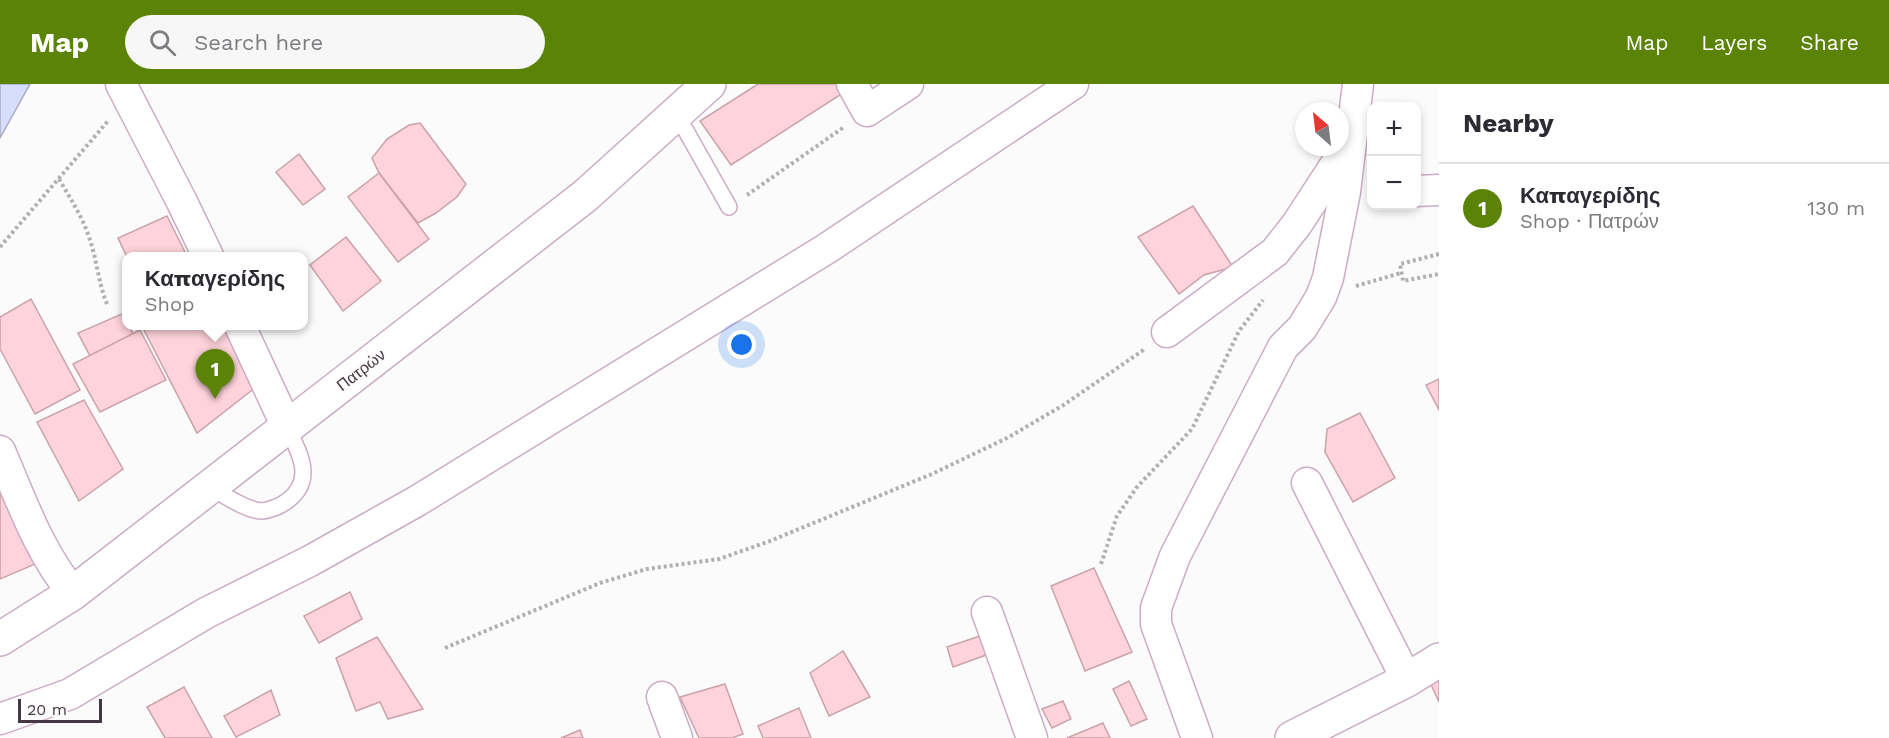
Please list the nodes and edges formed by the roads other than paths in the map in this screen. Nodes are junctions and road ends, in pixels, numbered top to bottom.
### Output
1 (709, 84) edge
2 (852, 84) edge
3 (908, 84) edge
4 (1073, 84) edge
5 (1358, 84) edge
6 (124, 91) edge
7 (677, 115) junction
8 (1349, 154) joint
9 (1346, 156) edge
10 (1421, 190) edge
11 (1439, 190) edge
12 (1358, 192) edge
13 (729, 207) road end
14 (206, 252) edge
15 (242, 330) edge
16 (1167, 332) road end
17 (287, 427) junction
18 (0, 451) edge
19 (1307, 483) dead end
20 (211, 488) junction
21 (73, 593) junction
22 (987, 612) dead end
23 (0, 639) edge
24 (1439, 660) edge
25 (1407, 680) junction
26 (662, 697) dead end
27 (0, 719) edge
28 (677, 738) edge
29 (1032, 738) edge
30 (1197, 738) edge
31 (1292, 738) edge

1 - 7 main road, Πατρών
2 - 3 street
4 - 27 street
5 - 8 street
6 - 14 street
7 - 13 lane
7 - 17 main road, Πατρών
8 - 12 street
9 - 16 street
10 - 11 street
12 - 30 street
15 - 17 street
17 - 20 main road, Πατρών
17 - 20 lane
18 - 21 street
19 - 25 street
20 - 21 main road, Πατρών
21 - 23 main road, Πατρών
22 - 29 street
24 - 25 main road
25 - 31 main road
26 - 28 street

